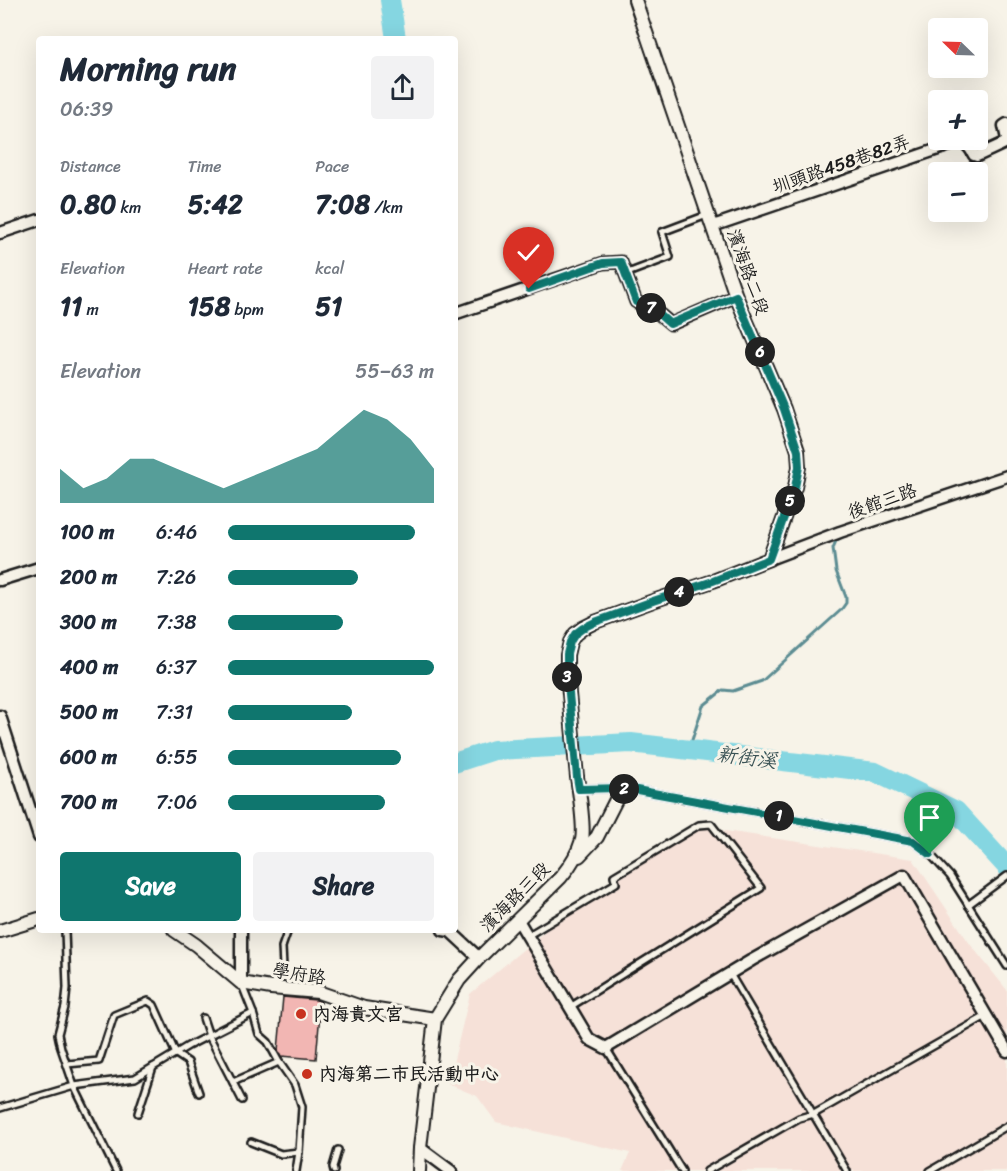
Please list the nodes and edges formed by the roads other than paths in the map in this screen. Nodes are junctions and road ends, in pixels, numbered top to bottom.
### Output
1 (635, 0) edge
2 (1007, 124) edge
3 (1007, 141) edge
4 (711, 220) junction
5 (36, 221) edge
6 (0, 232) edge
7 (625, 274) junction
8 (736, 296) junction
9 (458, 313) edge
10 (1007, 476) edge
11 (769, 559) junction
12 (36, 569) edge
13 (0, 580) edge
14 (0, 716) edge
15 (578, 783) junction
16 (622, 788) junction
17 (36, 828) edge
18 (572, 863) junction
19 (1007, 876) edge
20 (968, 905) junction
21 (36, 920) edge
22 (518, 920) junction
23 (0, 931) edge
24 (65, 933) edge
25 (178, 933) edge
26 (241, 933) edge
27 (287, 933) edge
28 (452, 933) edge
29 (527, 936) junction
30 (479, 958) junction
31 (1007, 966) edge
32 (730, 974) junction
33 (241, 983) junction
34 (271, 988) junction
35 (570, 1007) junction
36 (253, 1013) junction
37 (987, 1016) junction
38 (203, 1018) dead end
39 (435, 1019) junction
40 (209, 1036) junction
41 (606, 1048) junction
42 (1007, 1051) edge
43 (176, 1054) junction
44 (279, 1062) junction
45 (67, 1064) junction
46 (153, 1067) junction
47 (233, 1082) junction
48 (74, 1086) junction
49 (199, 1093) dead end
50 (242, 1100) dead end
51 (0, 1108) edge
52 (138, 1113) dead end
53 (814, 1114) junction
54 (1007, 1126) edge
55 (251, 1142) dead end
56 (420, 1148) junction
57 (338, 1150) dead end
58 (299, 1152) junction
59 (116, 1171) edge
60 (296, 1171) edge
61 (334, 1171) edge
62 (419, 1171) edge
63 (452, 1171) edge
64 (682, 1171) edge
65 (707, 1171) edge
66 (847, 1171) edge
67 (930, 1171) edge

1 - 4 street, 濱海路二段
2 - 3 street, 圳頭路458巷82弄
3 - 4 street, 圳頭路458巷82弄
4 - 7 lane
4 - 8 street, 濱海路二段
5 - 6 street
7 - 8 street
7 - 9 street
8 - 11 street, 濱海路二段
10 - 11 street, 後館三路
11 - 15 street, 濱海路三段
12 - 13 street
14 - 17 street
15 - 16 lane
15 - 18 street, 濱海路三段
16 - 18 street
16 - 20 lane
18 - 22 street, 濱海路三段
19 - 20 lane
20 - 31 lane
21 - 23 street
22 - 29 street
22 - 30 street, 濱海路三段
24 - 45 lane
25 - 33 street
26 - 33 street
27 - 34 lane
28 - 30 street
29 - 35 street
29 - 35 lane
30 - 39 street, 濱海路三段
32 - 37 street
32 - 41 street
32 - 53 lane
33 - 34 street, 學府路
33 - 36 lane
34 - 39 street, 學府路
35 - 41 street
36 - 40 lane
36 - 44 lane
37 - 42 street
37 - 53 lane
38 - 40 lane
39 - 56 street, 濱海路三段
40 - 43 lane
40 - 47 lane
41 - 64 lane
43 - 45 lane
43 - 46 lane
43 - 49 lane
44 - 47 lane
44 - 58 lane
45 - 48 lane
46 - 48 lane
46 - 52 lane
47 - 50 lane
48 - 51 lane
48 - 59 lane
53 - 65 lane
53 - 66 lane
54 - 67 lane
55 - 58 lane
56 - 62 street, 濱海路三段
56 - 63 street
57 - 61 lane
58 - 60 lane

